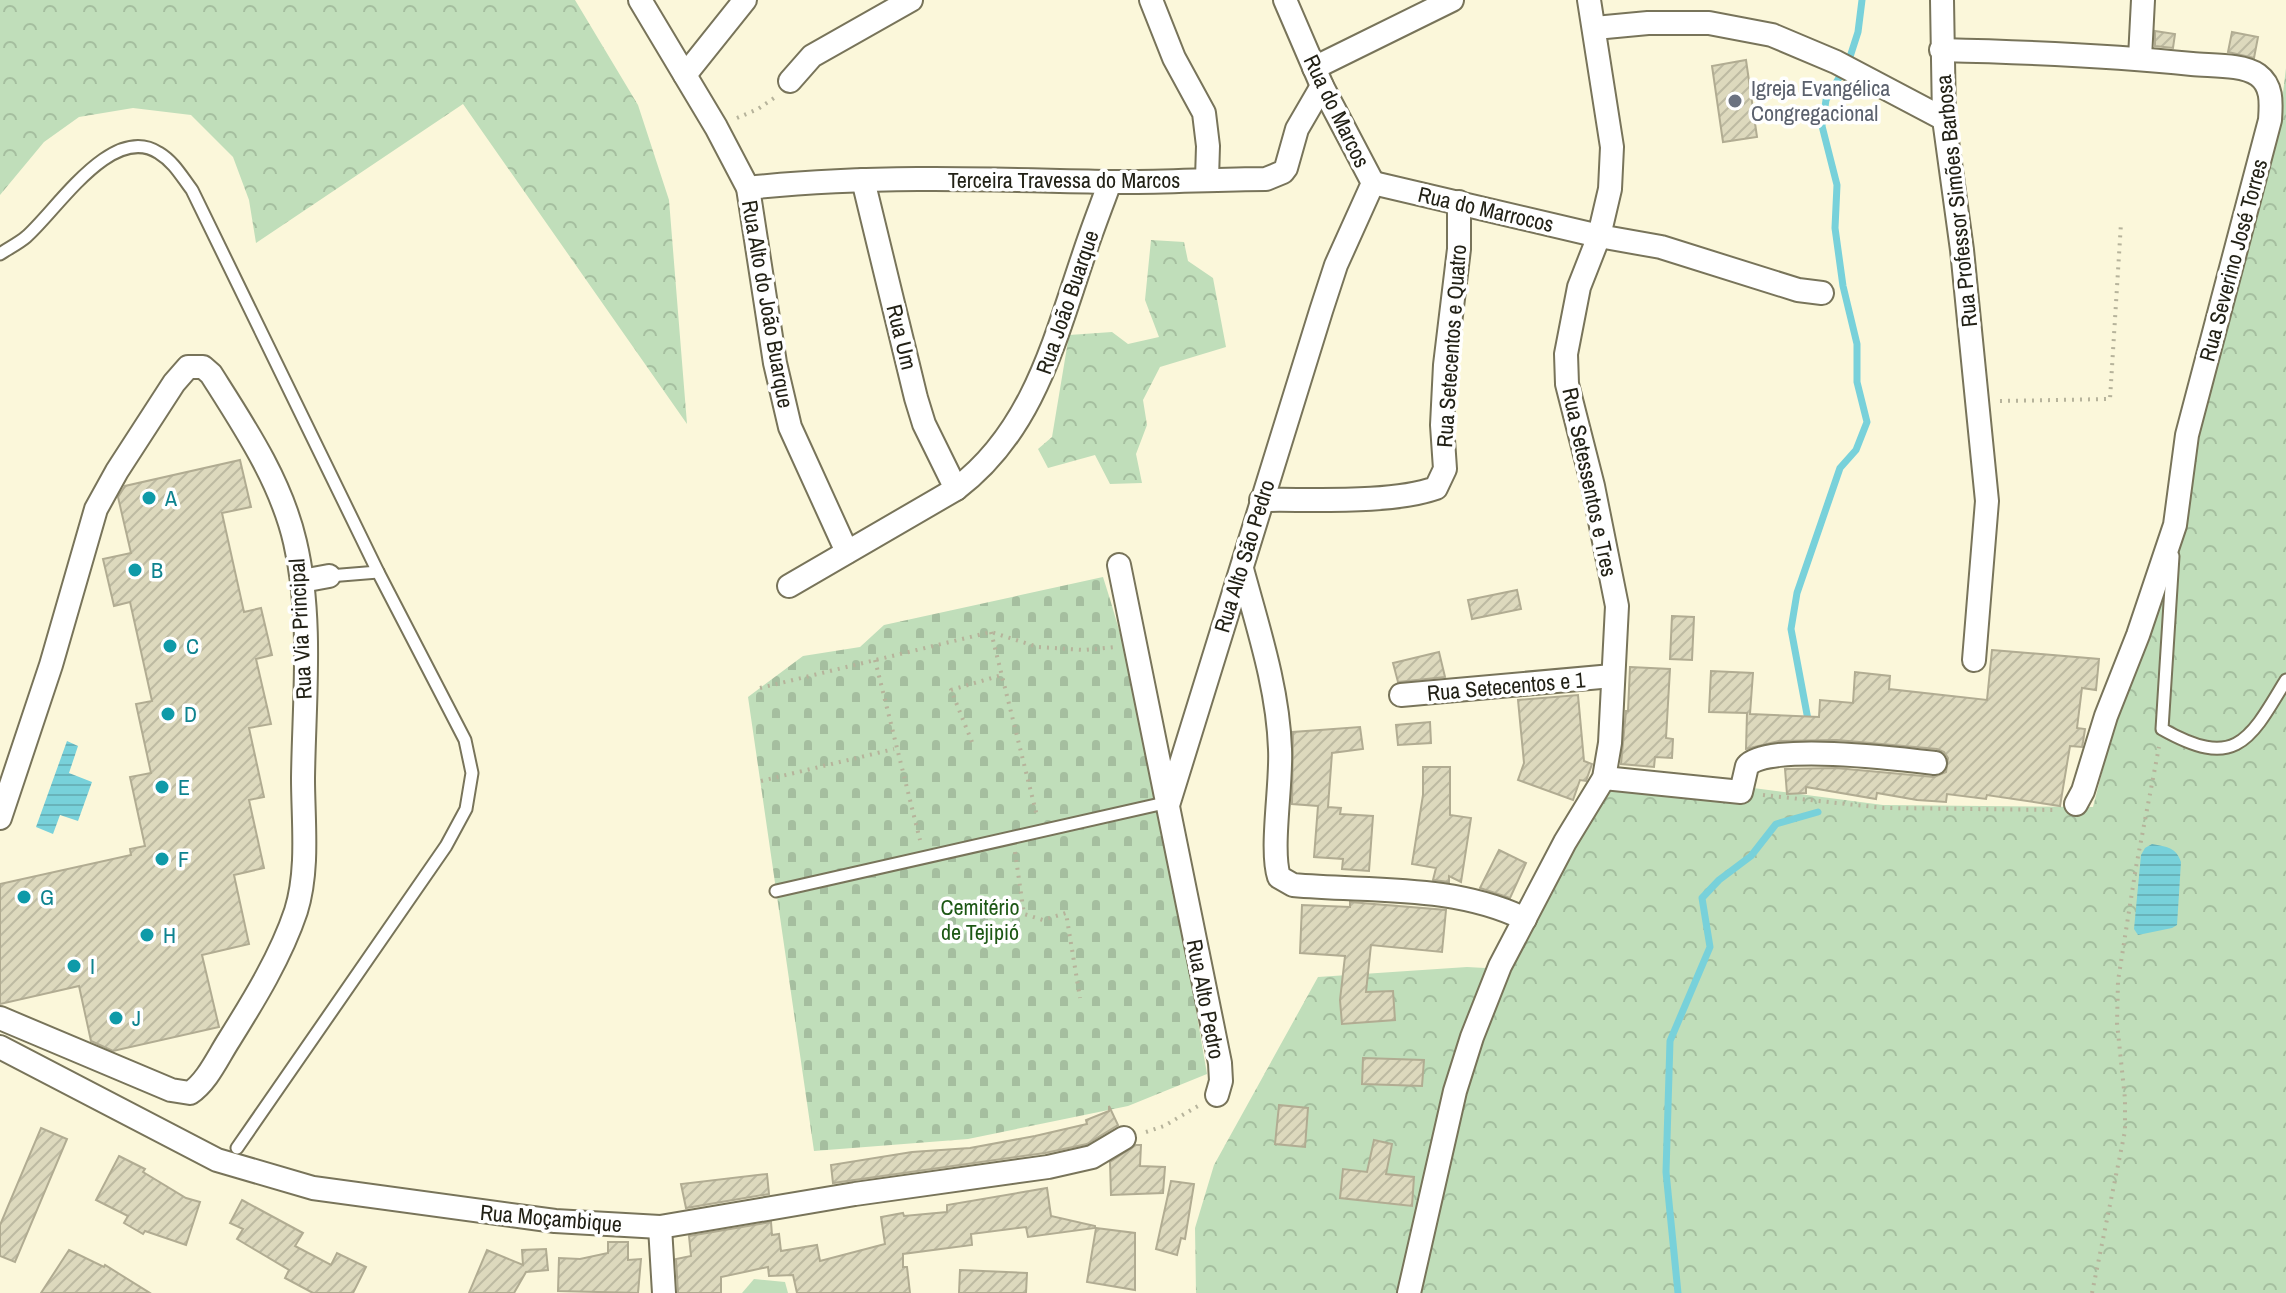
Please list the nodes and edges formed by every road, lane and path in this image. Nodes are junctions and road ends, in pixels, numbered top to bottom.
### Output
1 (640, 0) edge
2 (745, 0) edge
3 (1151, 0) edge
4 (1285, 0) edge
5 (1452, 0) edge
6 (1589, 0) edge
7 (1942, 0) edge
8 (2143, 0) edge
9 (908, 1) edge
10 (1595, 28) junction
11 (1941, 50) junction
12 (2140, 58) junction
13 (685, 75) junction
14 (1318, 77) junction
15 (790, 81) joint
16 (1944, 119) junction
17 (716, 127) junction
18 (1207, 179) junction
19 (863, 180) junction
20 (1110, 182) junction
21 (1373, 183) junction
22 (748, 188) junction
23 (1459, 202) junction
24 (2121, 223) dead end
25 (1599, 236) junction
26 (0, 254) edge
27 (1822, 293) dead end
28 (1321, 311) joint
29 (1978, 402) junction
30 (956, 489) junction
31 (1261, 500) junction
32 (2175, 525) junction
33 (847, 552) junction
34 (1119, 565) dead end
35 (1242, 568) junction
36 (378, 572) junction
37 (329, 576) joint
38 (302, 581) junction
39 (789, 586) dead end
40 (991, 632) junction
41 (1125, 647) dead end
42 (875, 660) junction
43 (1974, 660) dead end
44 (1002, 675) junction
45 (1612, 676) junction
46 (2286, 680) edge
47 (760, 688) dead end
48 (1401, 695) dead end
49 (2162, 729) junction
50 (972, 742) dead end
51 (895, 749) junction
52 (1935, 763) dead end
53 (1604, 778) junction
54 (761, 781) dead end
55 (1741, 792) junction
56 (1169, 802) junction
57 (2076, 804) joint
58 (0, 818) edge
59 (1040, 831) junction
60 (1013, 837) junction
61 (925, 859) junction
62 (776, 891) dead end
63 (1525, 919) junction
64 (1080, 998) dead end
65 (0, 1018) edge
66 (0, 1047) edge
67 (1217, 1095) joint
68 (1124, 1138) joint
69 (227, 1154) junction
70 (660, 1227) junction
71 (664, 1293) edge
72 (1409, 1293) edge
73 (2092, 1293) edge

1 - 13 street, Rua Alto do João Buarque
2 - 13 street
3 - 18 street
4 - 14 street, Rua do Marcos
5 - 14 street
6 - 10 street, Rua Setessentos e Tres
7 - 11 street, Rua Professor Simões Barbosa
8 - 12 street
9 - 15 street
10 - 16 street
10 - 25 street, Rua Setessentos e Tres
11 - 12 street, Rua Severino José Torres
11 - 16 street, Rua Professor Simões Barbosa
12 - 32 street, Rua Severino José Torres
13 - 17 street, Rua Alto do João Buarque
14 - 18 street, Terceira Travessa do Marcos
14 - 21 street, Rua do Marcos
15 - 17 path
16 - 29 street, Rua Professor Simões Barbosa
17 - 22 street, Rua Alto do João Buarque
18 - 20 street, Terceira Travessa do Marcos
19 - 20 street, Terceira Travessa do Marcos
19 - 22 street, Terceira Travessa do Marcos
19 - 30 street, Rua Um
20 - 30 street, Rua João Buarque
21 - 23 street, Rua do Marrocos
21 - 28 street, Rua do Marcos
22 - 33 street, Rua Alto do João Buarque
23 - 25 street, Rua do Marrocos
23 - 31 street, Rua Setecentos e Quatro
24 - 29 path
25 - 27 street, Rua do Marrocos
25 - 45 street, Rua Setessentos e Tres
26 - 36 lane
28 - 31 street, Rua Alto São Pedro
29 - 43 street, Rua Professor Simões Barbosa
30 - 33 street, Rua João Buarque
31 - 35 street, Rua Alto São Pedro
32 - 49 lane
32 - 57 street
33 - 39 street, Rua João Buarque
34 - 56 street
35 - 56 street, Rua Alto São Pedro
35 - 63 street
36 - 37 lane
36 - 69 lane
37 - 38 street
38 - 58 street, Rua Via Principal
38 - 65 street, Rua Via Principal
40 - 41 path
40 - 42 path
40 - 44 path
42 - 47 path
42 - 51 path
44 - 50 path
44 - 59 path
45 - 48 street, Rua Setecentos e 1
45 - 53 street, Rua Setessentos e Tres
46 - 49 lane
49 - 73 path
51 - 54 path
51 - 61 path
52 - 55 street
53 - 55 street
53 - 63 street
55 - 57 path
56 - 59 lane
56 - 67 street, Rua Alto Pedro
59 - 60 lane
60 - 61 lane
60 - 64 path
61 - 62 lane
63 - 72 street
66 - 69 street, Rua Moçambique
67 - 68 path
68 - 70 street, Rua Moçambique
69 - 70 street, Rua Moçambique
70 - 71 street

